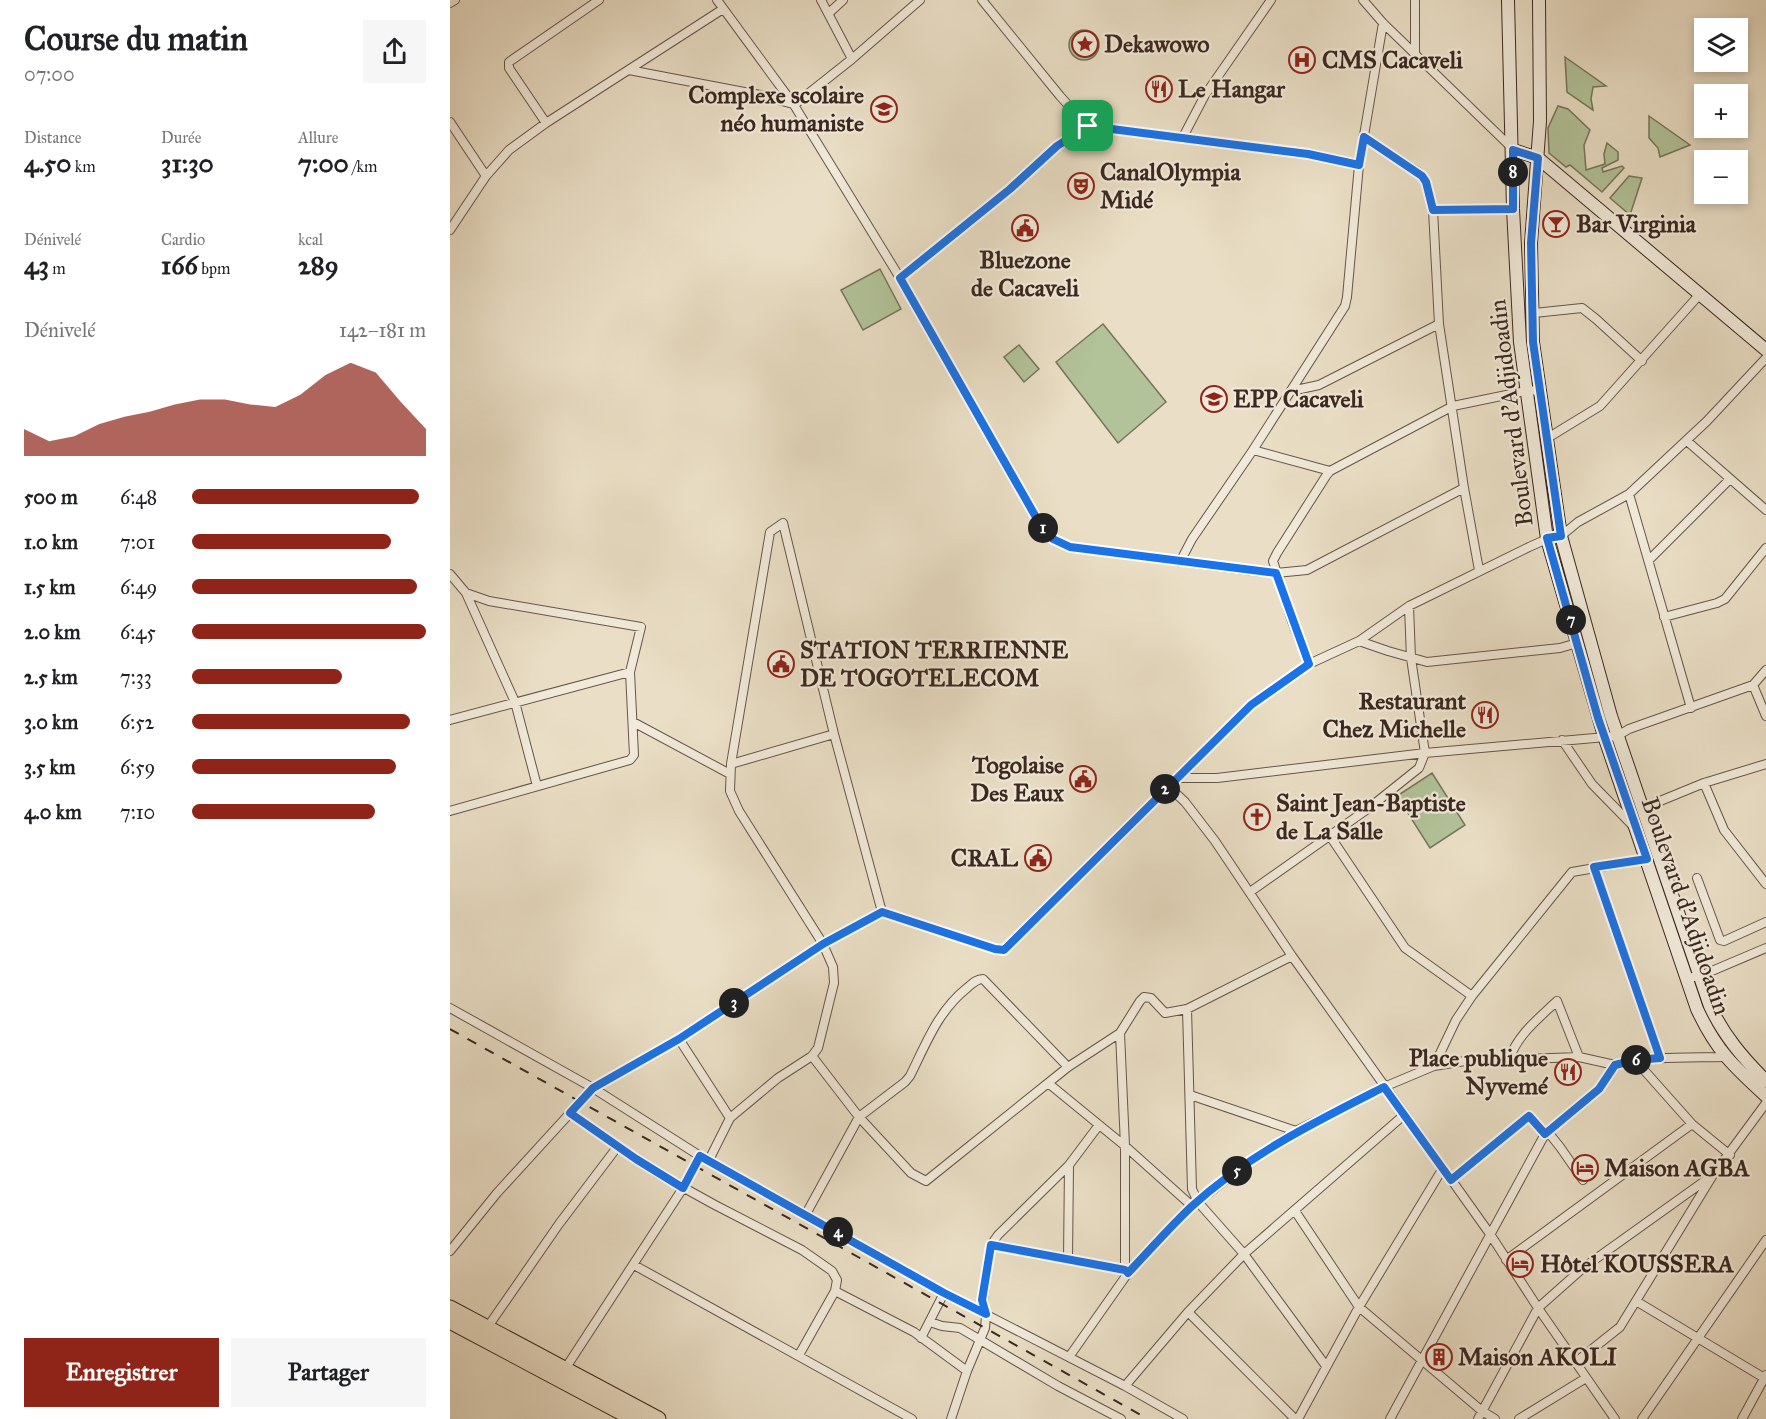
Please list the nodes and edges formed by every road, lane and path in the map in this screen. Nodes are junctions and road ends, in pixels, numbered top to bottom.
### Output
1 (455, 0) edge
2 (599, 0) edge
3 (717, 0) edge
4 (821, 0) edge
5 (843, 0) edge
6 (920, 0) edge
7 (982, 0) edge
8 (1271, 0) edge
9 (1363, 0) edge
10 (1415, 0) edge
11 (1508, 0) edge
12 (1539, 0) edge
13 (450, 3) edge
14 (723, 9) junction
15 (829, 13) junction
16 (1383, 23) junction
17 (1415, 52) junction
18 (852, 59) junction
19 (629, 70) junction
20 (794, 105) junction
21 (450, 122) edge
22 (546, 123) junction
23 (1088, 126) junction
24 (1183, 137) junction
25 (1364, 137) junction
26 (1513, 150) junction
27 (1538, 158) junction
28 (1359, 165) junction
29 (486, 176) junction
30 (1513, 209) junction
31 (1433, 210) junction
32 (450, 230) edge
33 (900, 278) junction
34 (1700, 294) junction
35 (1534, 313) junction
36 (1439, 324) junction
37 (1766, 350) edge
38 (1766, 358) edge
39 (1642, 361) junction
40 (1539, 390) junction
41 (1291, 391) junction
42 (1526, 391) junction
43 (1453, 406) junction
44 (1546, 439) junction
45 (1687, 441) junction
46 (1252, 450) junction
47 (1330, 471) junction
48 (1730, 479) junction
49 (1464, 488) junction
50 (1629, 494) junction
51 (1766, 510) edge
52 (1561, 536) junction
53 (1547, 538) junction
54 (1766, 548) edge
55 (1649, 560) junction
56 (1180, 561) junction
57 (1479, 570) junction
58 (1276, 573) junction
59 (450, 574) edge
60 (466, 593) junction
61 (1408, 606) junction
62 (1664, 617) junction
63 (1359, 641) junction
64 (1578, 643) junction
65 (1411, 658) junction
66 (1309, 664) junction
67 (1766, 670) edge
68 (630, 672) junction
69 (1753, 685) junction
70 (515, 702) junction
71 (1691, 708) junction
72 (1766, 716) edge
73 (450, 720) edge
74 (633, 722) junction
75 (834, 734) junction
76 (1604, 736) junction
77 (1617, 736) junction
78 (1562, 740) junction
79 (1425, 753) junction
80 (730, 764) junction
81 (1766, 764) edge
82 (730, 774) junction
83 (1177, 778) junction
84 (1704, 783) junction
85 (537, 786) junction
86 (1168, 786) junction
87 (1643, 808) junction
88 (450, 811) edge
89 (1637, 830) junction
90 (1330, 836) junction
91 (1647, 859) junction
92 (1594, 867) junction
93 (1697, 878) dead end
94 (1766, 884) edge
95 (1250, 892) junction
96 (882, 912) junction
97 (1766, 922) edge
98 (1676, 925) junction
99 (823, 944) junction
100 (1766, 948) edge
101 (1292, 956) junction
102 (1693, 977) junction
103 (1472, 996) junction
104 (450, 1008) edge
105 (1187, 1009) junction
106 (1120, 1033) junction
107 (679, 1039) junction
108 (812, 1056) junction
109 (1579, 1057) junction
110 (1725, 1057) junction
111 (1660, 1058) junction
112 (1509, 1060) junction
113 (1635, 1060) junction
114 (1615, 1065) junction
115 (1434, 1066) junction
116 (1068, 1067) junction
117 (1766, 1081) edge
118 (1048, 1083) junction
119 (1384, 1087) junction
120 (593, 1088) junction
121 (1190, 1095) junction
122 (1766, 1096) edge
123 (1766, 1103) edge
124 (570, 1113) junction
125 (1404, 1115) junction
126 (860, 1117) junction
127 (730, 1118) junction
128 (1692, 1124) junction
129 (1099, 1125) junction
130 (1296, 1131) junction
131 (1546, 1133) junction
132 (618, 1146) junction
133 (1125, 1146) junction
134 (1730, 1155) junction
135 (700, 1156) junction
136 (709, 1160) junction
137 (1069, 1165) junction
138 (1443, 1168) junction
139 (1713, 1175) junction
140 (1451, 1180) junction
141 (1583, 1180) dead end
142 (683, 1188) junction
143 (1195, 1204) junction
144 (1295, 1211) junction
145 (806, 1214) junction
146 (1490, 1234) junction
147 (1766, 1240) edge
148 (991, 1245) junction
149 (450, 1251) edge
150 (1244, 1254) junction
151 (1068, 1259) junction
152 (1506, 1260) junction
153 (634, 1265) junction
154 (1126, 1271) junction
155 (835, 1292) junction
156 (944, 1293) junction
157 (1636, 1301) junction
158 (1359, 1307) junction
159 (450, 1308) edge
160 (1538, 1308) junction
161 (1188, 1312) junction
162 (986, 1314) junction
163 (450, 1321) edge
164 (930, 1322) junction
165 (487, 1329) junction
166 (921, 1338) junction
167 (981, 1339) junction
168 (1698, 1340) junction
169 (799, 1355) junction
170 (1069, 1357) junction
171 (1422, 1360) junction
172 (1576, 1362) junction
173 (1326, 1366) junction
174 (565, 1369) junction
175 (967, 1371) junction
176 (1765, 1377) edge
177 (1586, 1378) junction
178 (1125, 1386) junction
179 (1480, 1415) edge
180 (634, 1419) edge
181 (658, 1419) edge
182 (912, 1419) edge
183 (951, 1419) edge
184 (1121, 1419) edge
185 (1183, 1419) edge
186 (1296, 1419) edge
187 (1390, 1419) edge
188 (1495, 1419) edge
189 (1519, 1419) edge
190 (1615, 1419) edge
191 (1642, 1419) edge
192 (1742, 1419) edge

1 - 13 street
2 - 22 street
3 - 14 street
4 - 15 street
5 - 15 street
6 - 18 street
7 - 23 street
8 - 24 street
9 - 16 street
10 - 17 street
11 - 26 main road, Boulevard d'Adjidoadin
12 - 27 main road, Boulevard d'Adjidoadin
14 - 19 street
14 - 20 street
15 - 18 street
16 - 17 street
16 - 25 street
17 - 26 street
18 - 20 street
19 - 20 street
19 - 22 street
20 - 33 street
21 - 29 street
22 - 29 street
23 - 24 street
23 - 33 street
24 - 28 street
25 - 28 street
25 - 31 street
26 - 27 main road
26 - 30 main road, Boulevard d'Adjidoadin
27 - 34 main road
27 - 35 main road, Boulevard d'Adjidoadin
28 - 41 street
29 - 32 street
30 - 31 street
30 - 42 main road, Boulevard d'Adjidoadin
31 - 36 street
33 - 56 street
34 - 37 main road
34 - 39 street
35 - 39 street
35 - 40 main road, Boulevard d'Adjidoadin
36 - 41 street
36 - 43 street
38 - 45 street
39 - 44 street
40 - 42 street
40 - 44 main road, Boulevard d'Adjidoadin
41 - 46 street
42 - 43 street
42 - 53 main road, Boulevard d'Adjidoadin
43 - 47 street
43 - 49 street
44 - 52 main road, Boulevard d'Adjidoadin
45 - 48 street
45 - 50 street
46 - 47 street
46 - 56 street
47 - 58 street
48 - 51 street
48 - 55 street
49 - 57 street
49 - 58 street
50 - 52 street
50 - 55 street
52 - 53 street
52 - 77 main road, Boulevard d'Adjidoadin
53 - 57 street
53 - 64 main road, Boulevard d'Adjidoadin
54 - 62 street
55 - 62 street
56 - 58 street
57 - 61 street
58 - 66 street
59 - 60 street
60 - 68 street
60 - 70 street
61 - 63 street
61 - 65 street
62 - 71 street
63 - 65 street
63 - 66 street
64 - 65 street
64 - 76 main road, Boulevard d'Adjidoadin
65 - 79 street
66 - 83 street
67 - 69 street
68 - 70 street
68 - 74 street
69 - 71 street
69 - 72 street
70 - 73 street
70 - 85 street
71 - 77 street
74 - 82 street
74 - 85 street
75 - 80 street
75 - 80 street
75 - 96 street
76 - 77 street
76 - 78 street
76 - 89 main road, Boulevard d'Adjidoadin
77 - 87 main road, Boulevard d'Adjidoadin
78 - 79 street
78 - 89 street
79 - 83 street
79 - 90 street
80 - 82 street
81 - 84 street
82 - 99 street
83 - 86 street
84 - 87 street
84 - 94 street
85 - 88 street
86 - 95 street
86 - 96 street
87 - 98 main road, Boulevard d'Adjidoadin
89 - 91 main road, Boulevard d'Adjidoadin
90 - 95 street
90 - 103 street
91 - 92 street
91 - 98 main road, Boulevard d'Adjidoadin
92 - 103 street
92 - 111 street
93 - 97 street
95 - 101 street
96 - 99 street
98 - 102 main road, Boulevard d'Adjidoadin
99 - 107 street
99 - 108 street
100 - 102 street
101 - 105 street
101 - 119 street
102 - 110 main road, Boulevard d'Adjidoadin
102 - 117 main road, Boulevard d'Adjidoadin
103 - 115 street
104 - 120 street
105 - 106 street
105 - 121 street
106 - 116 street
106 - 133 street
107 - 120 street
107 - 127 street
108 - 126 street
108 - 127 street
109 - 112 street
109 - 112 street
109 - 114 street
110 - 111 street
110 - 122 main road, Boulevard d'Adjidoadin
111 - 113 street
112 - 115 street
113 - 114 street
113 - 128 street
114 - 131 street
115 - 119 street
116 - 118 street
116 - 126 street
118 - 126 street
118 - 129 street
119 - 125 street
119 - 130 street
120 - 124 street
120 - 135 street
121 - 130 street
121 - 143 street
123 - 134 street
124 - 132 street
124 - 149 street
125 - 138 street
125 - 144 street
126 - 145 street
127 - 136 street
128 - 134 street
128 - 152 street
129 - 133 street
129 - 137 street
130 - 143 street
131 - 140 street
131 - 141 street
131 - 146 street
132 - 142 street
132 - 165 street
133 - 143 street
133 - 154 street
134 - 139 street
135 - 136 street
135 - 142 street
136 - 145 street
137 - 148 street
137 - 151 street
138 - 140 street
138 - 158 street
139 - 157 street
139 - 160 street
140 - 146 street
142 - 153 street
142 - 155 street
143 - 150 street
143 - 154 street
144 - 150 street
144 - 158 street
145 - 156 street
146 - 152 street
146 - 171 street
147 - 168 street
148 - 151 street
148 - 162 street
150 - 161 street
150 - 173 street
151 - 154 street
152 - 160 street
153 - 169 street
153 - 174 street
154 - 170 street
155 - 166 street
155 - 169 street
156 - 162 street
156 - 164 street
157 - 168 street
157 - 172 street
158 - 171 street
158 - 173 street
159 - 165 highway
160 - 172 street
160 - 179 street
161 - 178 street
161 - 186 street
162 - 167 street
162 - 170 street
163 - 180 highway
164 - 166 street
164 - 167 street
165 - 174 highway
166 - 175 street
167 - 175 street
167 - 184 street
168 - 176 street
168 - 191 street
169 - 182 street
170 - 178 street
171 - 179 street
171 - 187 street
172 - 177 street
173 - 186 street
174 - 181 highway
175 - 183 street
176 - 192 street
177 - 189 street
177 - 190 street
178 - 185 street
179 - 188 street

